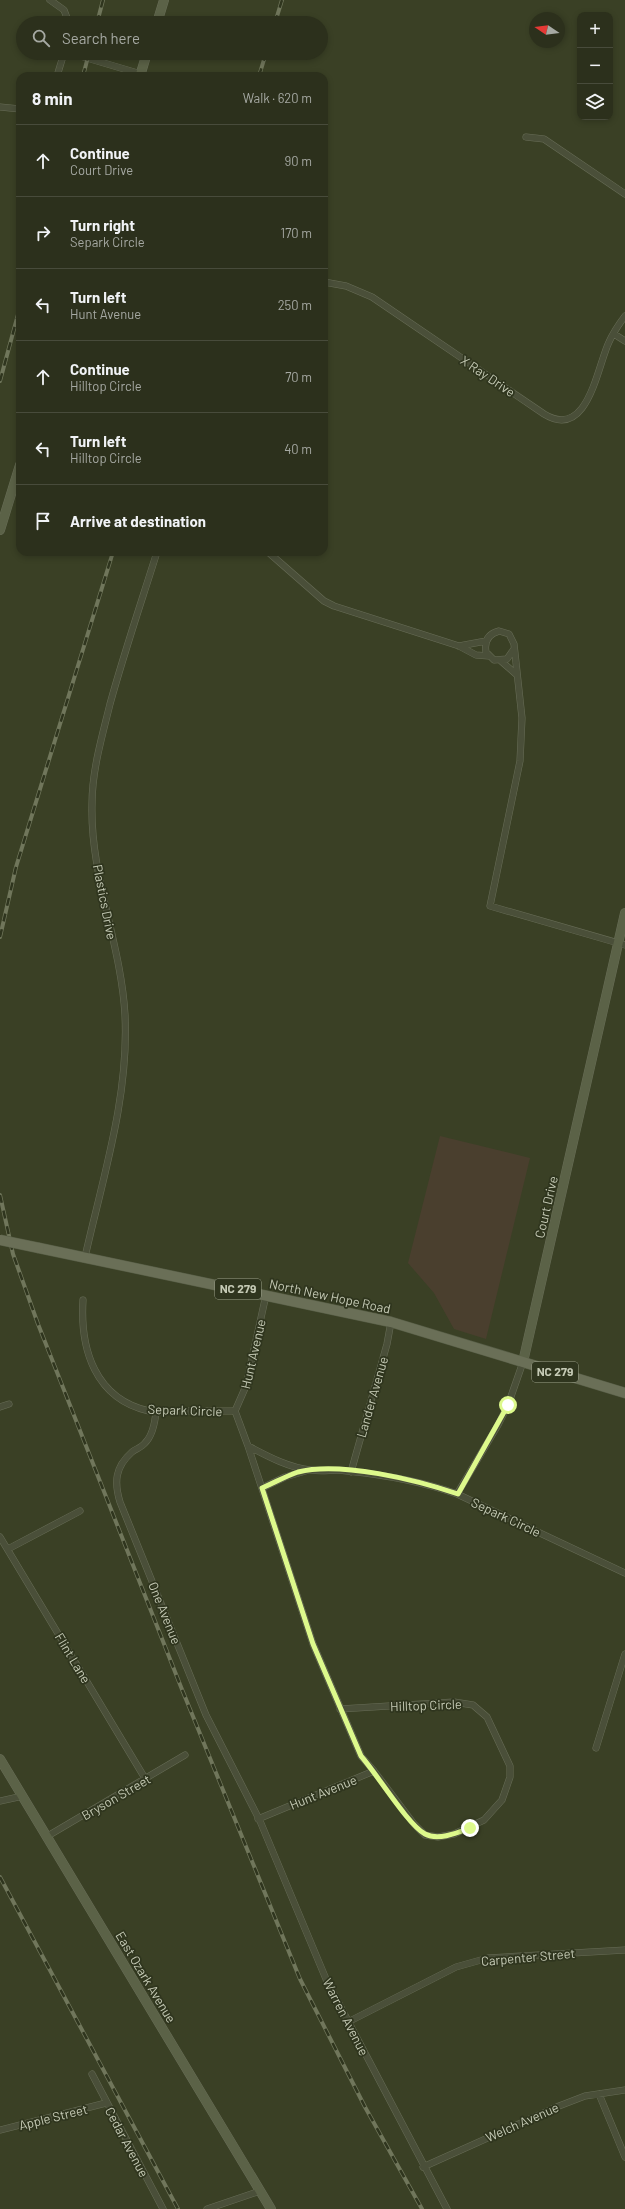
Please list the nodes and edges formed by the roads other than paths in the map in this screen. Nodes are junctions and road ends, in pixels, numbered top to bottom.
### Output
1 (50, 0) edge
2 (164, 0) edge
3 (67, 16) edge
4 (158, 16) edge
5 (62, 60) edge
6 (92, 60) edge
7 (145, 60) edge
8 (58, 72) edge
9 (130, 72) edge
10 (141, 72) edge
11 (0, 107) edge
12 (16, 109) edge
13 (526, 137) dead end
14 (625, 194) edge
15 (328, 283) edge
16 (625, 316) edge
17 (614, 334) junction
18 (625, 341) edge
19 (16, 478) edge
20 (0, 530) edge
21 (156, 556) edge
22 (273, 556) edge
23 (486, 640) junction
24 (459, 646) junction
25 (514, 649) junction
26 (489, 656) junction
27 (500, 661) junction
28 (517, 675) junction
29 (625, 913) edge
30 (622, 944) edge
31 (0, 1240) edge
32 (85, 1257) junction
33 (266, 1295) junction
34 (83, 1300) dead end
35 (391, 1322) junction
36 (523, 1362) junction
37 (625, 1393) edge
38 (9, 1404) dead end
39 (0, 1407) edge
40 (236, 1411) junction
41 (156, 1412) junction
42 (248, 1446) junction
43 (310, 1470) junction
44 (351, 1472) junction
45 (262, 1488) junction
46 (458, 1494) junction
47 (80, 1511) dead end
48 (0, 1537) edge
49 (8, 1549) junction
50 (625, 1573) edge
51 (625, 1654) edge
52 (340, 1708) junction
53 (596, 1748) dead end
54 (185, 1755) dead end
55 (0, 1759) edge
56 (374, 1771) junction
57 (146, 1780) junction
58 (23, 1796) junction
59 (0, 1801) edge
60 (258, 1819) junction
61 (46, 1836) junction
62 (625, 1950) edge
63 (348, 2022) junction
64 (92, 2074) dead end
65 (625, 2090) edge
66 (598, 2094) junction
67 (106, 2103) junction
68 (0, 2130) edge
69 (625, 2157) edge
70 (424, 2167) junction
71 (260, 2191) junction
72 (163, 2209) edge
73 (207, 2209) edge
74 (271, 2209) edge
75 (446, 2209) edge

1 - 3 street
2 - 4 main road
5 - 8 street
6 - 9 street
7 - 10 main road
11 - 12 street
13 - 14 street
15 - 17 street, X Ray Drive
16 - 17 street, X Ray Drive
17 - 18 street
19 - 20 main road
21 - 32 street, Plastics Drive
22 - 24 street
23 - 24 street
23 - 25 street
23 - 26 street
24 - 26 street
25 - 27 street
25 - 28 street
26 - 27 street
27 - 28 street
28 - 30 street
29 - 30 main road, Court Drive
30 - 36 main road, Court Drive
31 - 32 main road, North New Hope Road / NC 279, bridge
32 - 33 main road, North New Hope Road / NC 279
33 - 35 main road, North New Hope Road / NC 279
33 - 40 street, Hunt Avenue
34 - 41 street, Separk Circle
35 - 36 main road, North New Hope Road / NC 279
35 - 44 street, Lander Avenue
36 - 37 main road, North New Hope Road / NC 279
36 - 46 street, Court Drive
38 - 39 street
40 - 41 street, Separk Circle
40 - 42 street, Separk Circle
41 - 60 street, One Avenue
42 - 43 street, Separk Circle
42 - 45 street, Hunt Avenue
43 - 44 street, Separk Circle
43 - 45 street, Separk Circle
44 - 46 street, Separk Circle
45 - 52 street, Hunt Avenue
46 - 50 street, Separk Circle
47 - 49 street
48 - 49 street, Flint Lane
49 - 57 street, Flint Lane
51 - 53 street
52 - 56 street, Hunt Avenue
52 - 56 street, Hilltop Circle
54 - 57 street, Bryson Street
55 - 58 main road, East Ozark Avenue
56 - 60 street, Hunt Avenue
57 - 61 street, Bryson Street
58 - 59 street
58 - 61 main road, East Ozark Avenue
60 - 63 street, Warren Avenue
61 - 71 main road, East Ozark Avenue
62 - 63 street, Carpenter Street
63 - 70 street, Warren Avenue
64 - 67 street, Cedar Avenue
65 - 66 street, Welch Avenue
66 - 69 street
66 - 70 street, Welch Avenue
67 - 68 street, Apple Street
67 - 72 street, Cedar Avenue
70 - 75 street, Warren Avenue
71 - 73 street
71 - 74 main road, East Ozark Avenue

